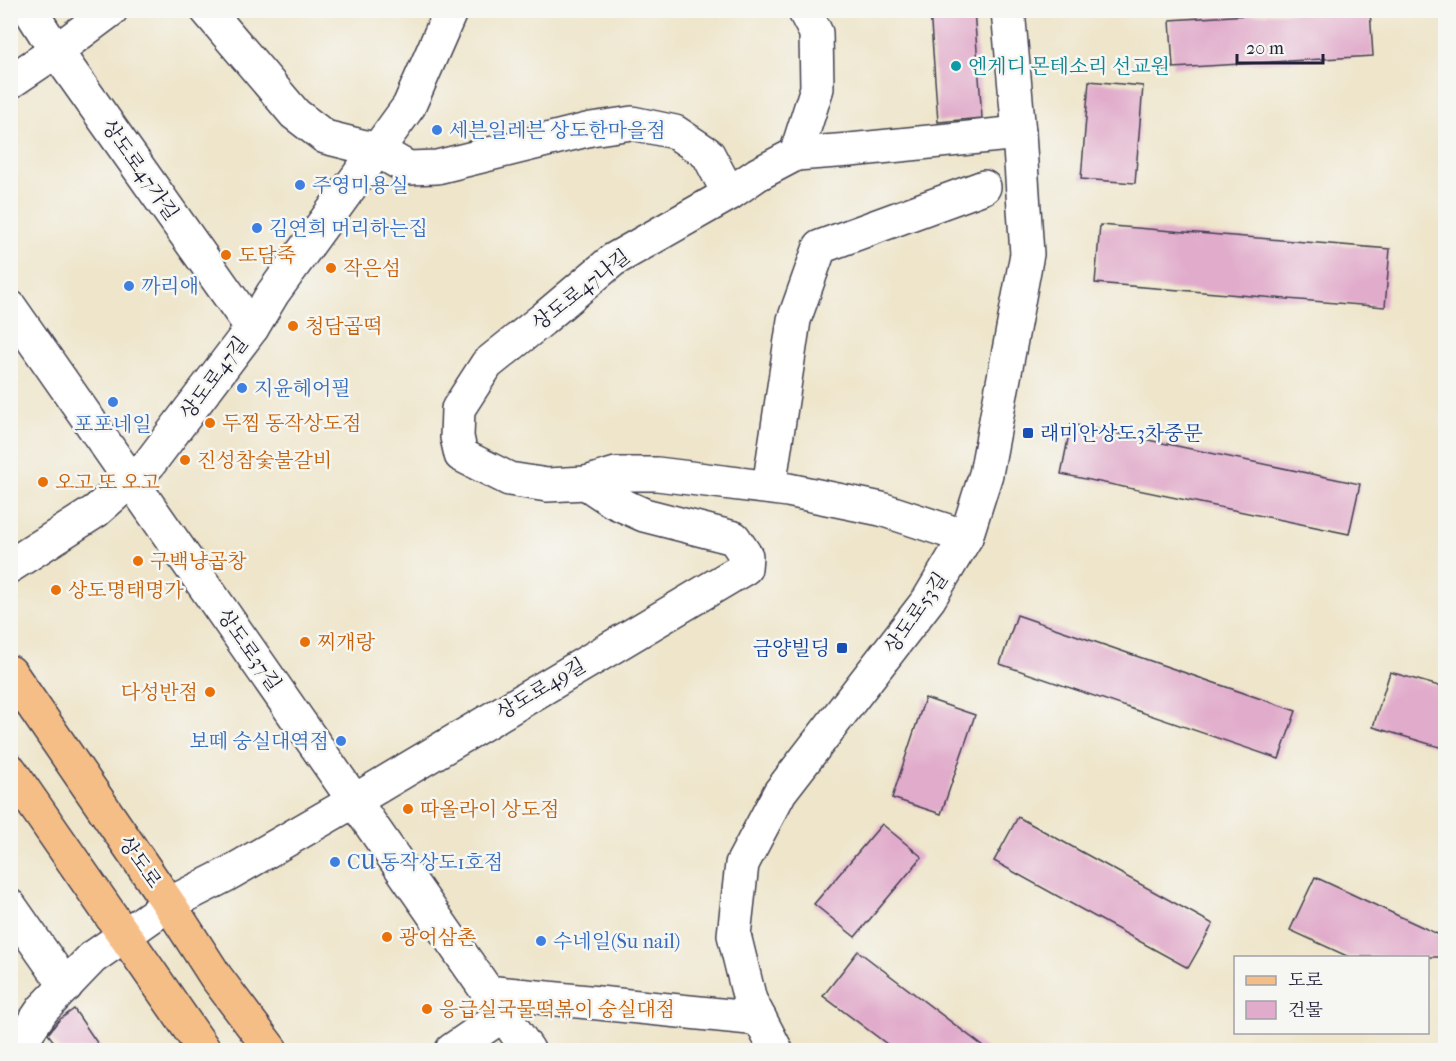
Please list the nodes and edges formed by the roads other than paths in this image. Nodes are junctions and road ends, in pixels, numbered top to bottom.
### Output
1 (30, 10) edge
2 (111, 10) edge
3 (207, 10) edge
4 (451, 10) edge
5 (804, 10) edge
6 (1008, 10) edge
7 (56, 51) junction
8 (10, 82) edge
9 (1019, 134) junction
10 (377, 150) junction
11 (796, 154) junction
12 (984, 187) dead end
13 (729, 194) junction
14 (10, 307) edge
15 (252, 328) junction
16 (131, 480) junction
17 (586, 483) junction
18 (769, 487) junction
19 (966, 537) junction
20 (10, 566) edge
21 (10, 672) edge
22 (10, 770) edge
23 (354, 801) junction
24 (168, 904) junction
25 (10, 906) edge
26 (124, 934) junction
27 (66, 986) junction
28 (495, 1004) junction
29 (760, 1019) junction
30 (21, 1048) edge
31 (204, 1050) edge
32 (271, 1050) edge
33 (452, 1050) edge
34 (528, 1050) edge
35 (776, 1050) edge

1 - 7 street, 상도로47가길
2 - 7 street
3 - 10 street
4 - 10 street, 상도로47길
5 - 11 street
6 - 9 street, 상도로53길
7 - 8 street
7 - 15 street, 상도로47가길
9 - 11 street
9 - 19 street, 상도로53길
10 - 13 street
10 - 15 street, 상도로47길
11 - 13 street
12 - 18 street
13 - 17 street, 상도로47나길
14 - 16 street, 상도로37길
15 - 16 street, 상도로47길
16 - 20 street, 상도로47길
16 - 23 street, 상도로37길
17 - 18 street, 상도로47나길
17 - 23 street, 상도로49길
18 - 19 street, 상도로47나길
19 - 29 street, 상도로53길
21 - 24 main road, 상도로
22 - 26 main road
23 - 24 street, 상도로49길
23 - 28 street, 상도로37길
24 - 26 street, 상도로49길
24 - 32 main road, 상도로
25 - 27 street
26 - 27 street, 상도로49길
26 - 31 main road
27 - 30 street, 상도로49길
28 - 29 street
28 - 33 street
28 - 34 street, 상도로37길
29 - 35 street, 상도로53길

